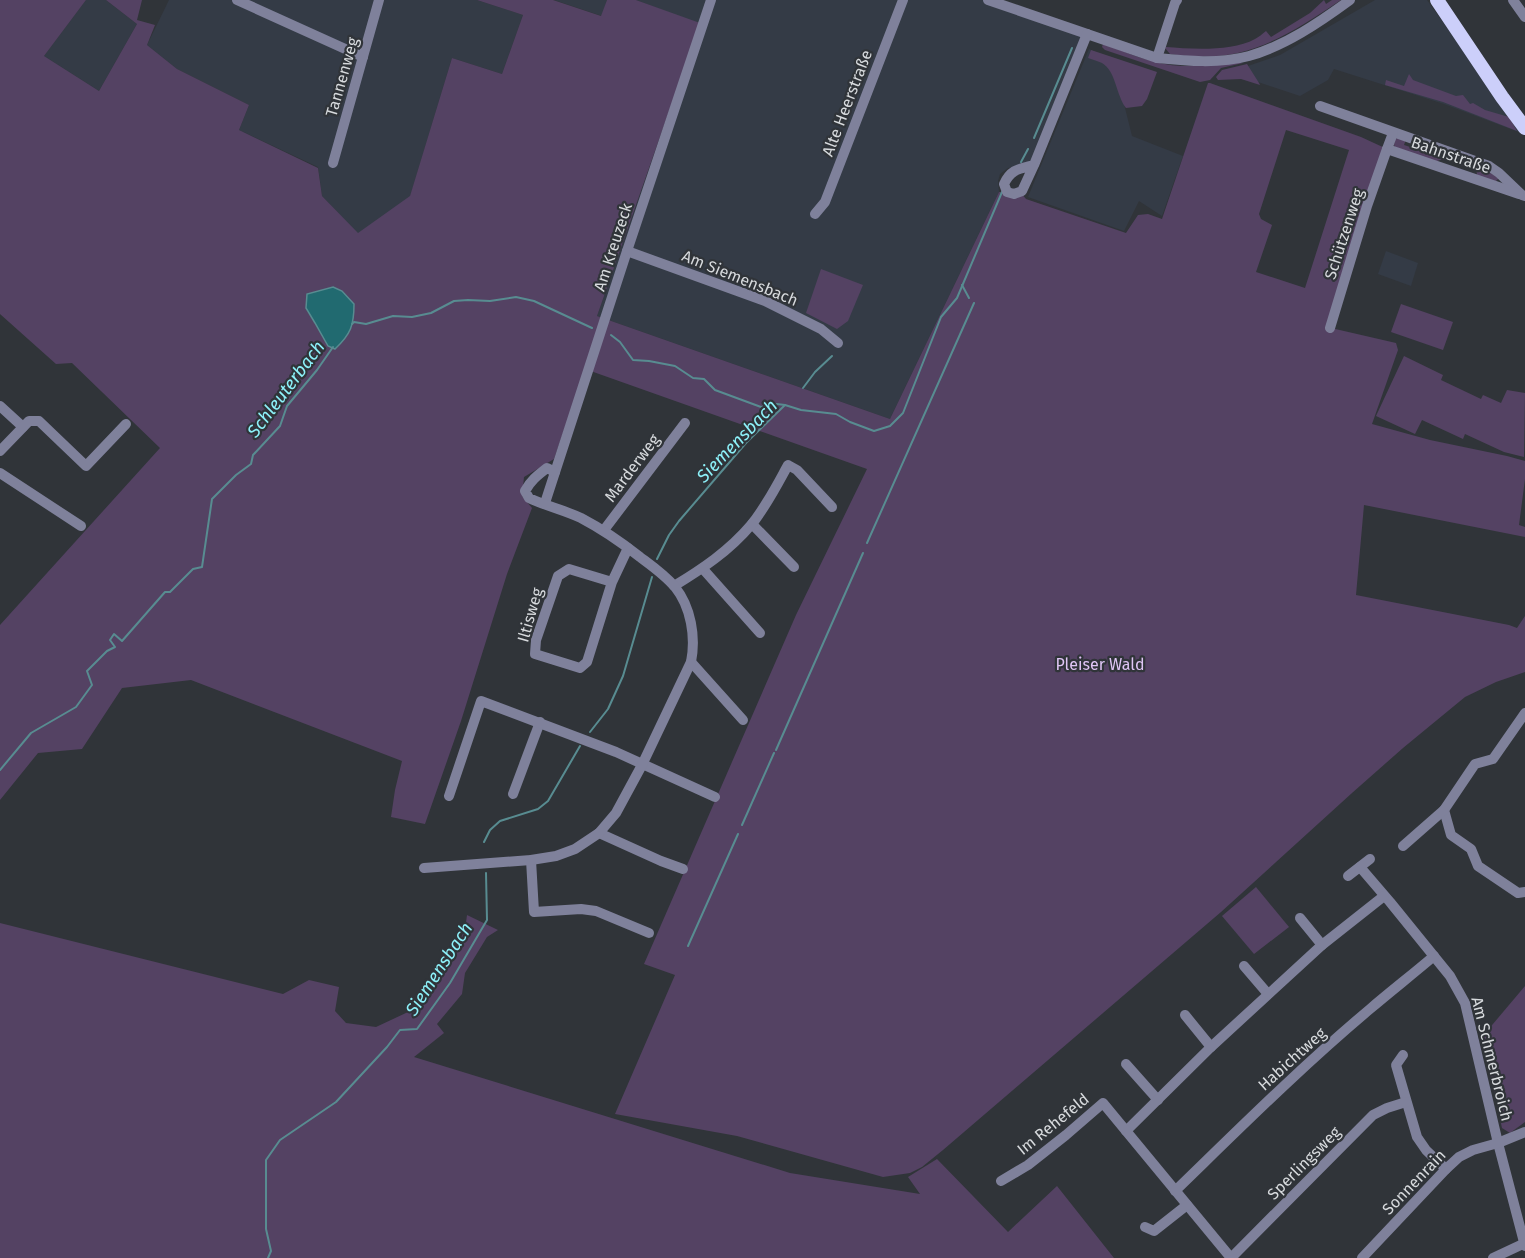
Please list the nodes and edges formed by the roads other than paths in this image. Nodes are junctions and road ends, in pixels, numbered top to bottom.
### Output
1 (237, 0) edge
2 (379, 0) edge
3 (711, 0) edge
4 (903, 0) edge
5 (988, 0) edge
6 (1177, 0) edge
7 (1350, 0) edge
8 (1437, 0) edge
9 (1444, 0) edge
10 (1513, 0) edge
11 (1525, 17) edge
12 (1087, 34) junction
13 (1469, 46) junction
14 (363, 57) junction
15 (1157, 58) junction
16 (1320, 106) dead end
17 (1525, 128) edge
18 (1393, 133) junction
19 (1387, 149) junction
20 (333, 163) dead end
21 (1034, 165) dead end
22 (1524, 196) edge
23 (815, 214) dead end
24 (627, 250) junction
25 (1330, 328) dead end
26 (838, 343) dead end
27 (0, 406) edge
28 (685, 423) dead end
29 (126, 424) dead end
30 (23, 427) junction
31 (0, 451) edge
32 (555, 472) junction
33 (0, 473) edge
34 (545, 503) junction
35 (832, 507) dead end
36 (752, 524) junction
37 (81, 526) dead end
38 (604, 530) junction
39 (628, 548) junction
40 (794, 567) dead end
41 (703, 569) junction
42 (612, 582) junction
43 (674, 586) junction
44 (760, 633) dead end
45 (691, 662) junction
46 (1525, 712) edge
47 (743, 720) dead end
48 (540, 722) junction
49 (642, 765) junction
50 (513, 794) dead end
51 (449, 796) dead end
52 (716, 798) dead end
53 (1444, 810) junction
54 (599, 833) junction
55 (1403, 846) dead end
56 (1370, 859) dead end
57 (531, 860) junction
58 (1360, 867) junction
59 (424, 868) dead end
60 (683, 869) dead end
61 (1348, 876) dead end
62 (1525, 892) edge
63 (1387, 899) junction
64 (1300, 918) dead end
65 (650, 933) dead end
66 (1322, 945) junction
67 (1434, 956) junction
68 (1244, 966) dead end
69 (1268, 994) junction
70 (1185, 1015) dead end
71 (1211, 1047) junction
72 (1402, 1055) dead end
73 (1126, 1064) dead end
74 (1158, 1100) junction
75 (1406, 1102) junction
76 (1126, 1131) junction
77 (1525, 1132) edge
78 (1498, 1143) junction
79 (1446, 1168) junction
80 (1001, 1181) dead end
81 (1176, 1191) junction
82 (1186, 1205) junction
83 (1145, 1227) dead end
84 (1525, 1244) edge
85 (1231, 1258) edge
86 (1362, 1258) edge
87 (1493, 1258) edge

1 - 14 street
2 - 14 street, Tannenweg
3 - 24 street, Am Kreuzeck
4 - 23 street, Alte Heerstraße
5 - 12 street
6 - 15 street
7 - 15 street
8 - 13 main road
9 - 13 main road
10 - 11 street
12 - 15 street
12 - 21 street
13 - 17 main road
14 - 20 street, Tannenweg
16 - 18 street, Bahnstraße
18 - 19 street, Bahnstraße
18 - 22 street, Bahnstraße
19 - 22 street, Bahnstraße
19 - 25 street, Schützenweg
24 - 26 street, Am Siemensbach
24 - 32 street, Am Kreuzeck
27 - 30 street
28 - 38 street, Marderweg
29 - 30 street
30 - 31 street
32 - 34 street, Am Kreuzeck
32 - 34 street
33 - 37 street
34 - 38 street
35 - 36 street
36 - 40 street
36 - 41 street
38 - 39 street
39 - 42 street, Iltisweg
39 - 43 street
41 - 43 street
41 - 44 street
42 - 42 street, Iltisweg
43 - 45 street
45 - 47 street
45 - 49 street
46 - 53 street
48 - 49 street
48 - 50 street
48 - 51 street
49 - 52 street
49 - 54 street
53 - 55 street
53 - 62 street
54 - 57 street
54 - 60 street
56 - 58 street
57 - 59 street
57 - 65 street
58 - 61 street
58 - 63 street, Am Schmerbroich
63 - 66 street
63 - 67 street, Am Schmerbroich
64 - 66 street
66 - 69 street
67 - 78 street, Am Schmerbroich
67 - 81 street, Habichtweg
68 - 69 street
69 - 71 street
70 - 71 street
71 - 74 street
72 - 75 street
73 - 74 street
74 - 76 street
75 - 79 street
75 - 85 street, Sperlingsweg
76 - 80 street, Im Rehefeld
76 - 81 street, Im Rehefeld
77 - 78 street, Sonnenrain
78 - 79 street, Sonnenrain
78 - 84 street, Am Schmerbroich
79 - 86 street, Sonnenrain
81 - 82 street, Im Rehefeld
82 - 83 street
82 - 85 street, Im Rehefeld
84 - 87 street

